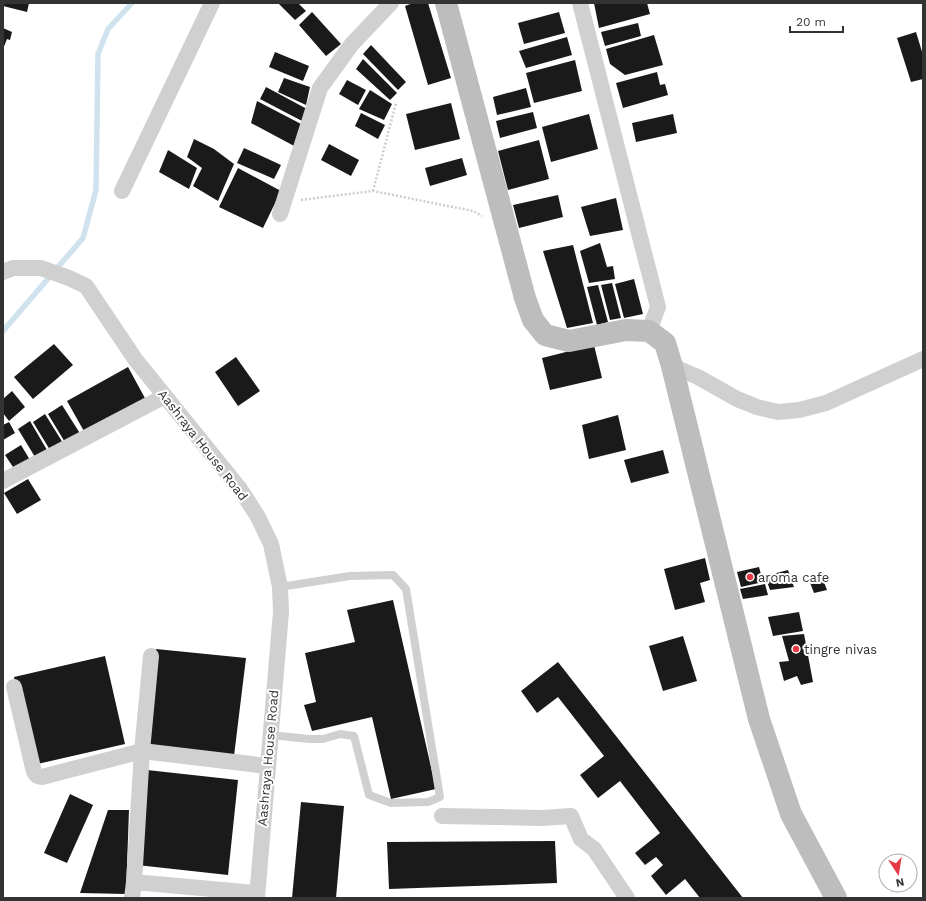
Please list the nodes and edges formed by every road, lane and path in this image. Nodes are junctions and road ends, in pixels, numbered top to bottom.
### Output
1 (212, 3) edge
2 (391, 3) edge
3 (446, 3) edge
4 (580, 3) edge
5 (396, 103) dead end
6 (373, 191) junction
7 (122, 192) dead end
8 (281, 208) joint
9 (507, 230) junction
10 (8, 270) edge
11 (649, 331) junction
12 (923, 359) edge
13 (672, 366) junction
14 (165, 396) junction
15 (3, 481) edge
16 (280, 587) junction
17 (150, 656) dead end
18 (14, 687) dead end
19 (270, 735) junction
20 (142, 751) junction
21 (267, 766) junction
22 (442, 816) dead end
23 (133, 890) edge
24 (257, 896) edge
25 (627, 898) edge
26 (836, 898) edge

1 - 7 street
2 - 8 street
3 - 9 street
4 - 11 street
5 - 6 path
6 - 8 path
6 - 9 path
9 - 11 street
10 - 14 street, Aashraya House Road
11 - 13 street
12 - 13 street
13 - 26 street
14 - 15 street
14 - 16 street, Aashraya House Road
16 - 19 street, Aashraya House Road
16 - 19 lane
17 - 20 street
18 - 20 street
19 - 21 street, Aashraya House Road
20 - 21 street
20 - 23 street
21 - 24 street, Aashraya House Road
22 - 25 street
23 - 24 street

